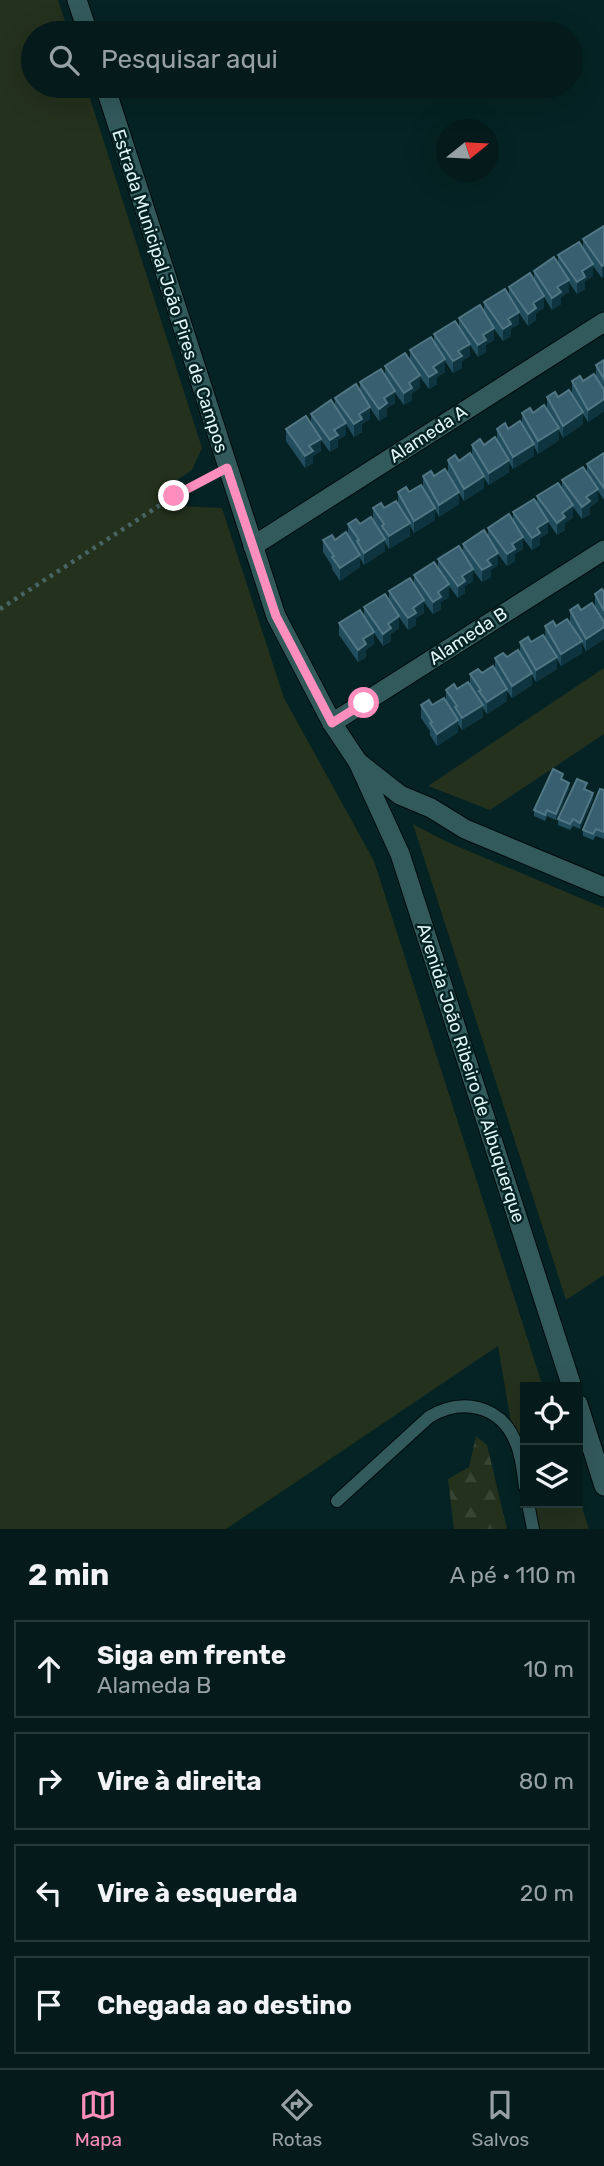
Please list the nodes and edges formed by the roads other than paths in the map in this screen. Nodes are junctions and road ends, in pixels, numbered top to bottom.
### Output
1 (77, 0) edge
2 (84, 21) edge
3 (108, 98) edge
4 (604, 322) edge
5 (253, 546) junction
6 (604, 550) edge
7 (332, 723) junction
8 (358, 762) junction
9 (604, 887) edge
10 (570, 1382) edge
11 (583, 1420) edge
12 (520, 1463) edge
13 (604, 1486) edge
14 (337, 1501) dead end
15 (529, 1508) edge
16 (533, 1529) edge

1 - 2 street
3 - 5 street, Estrada Municipal João Pires de Campos
4 - 5 street, Alameda A
5 - 7 street, Estrada Municipal João Pires de Campos
6 - 7 street, Alameda B
7 - 8 street, Estrada Municipal João Pires de Campos
8 - 9 street
8 - 10 street, Avenida João Ribeiro de Albuquerque
11 - 13 street
12 - 14 lane
15 - 16 lane

